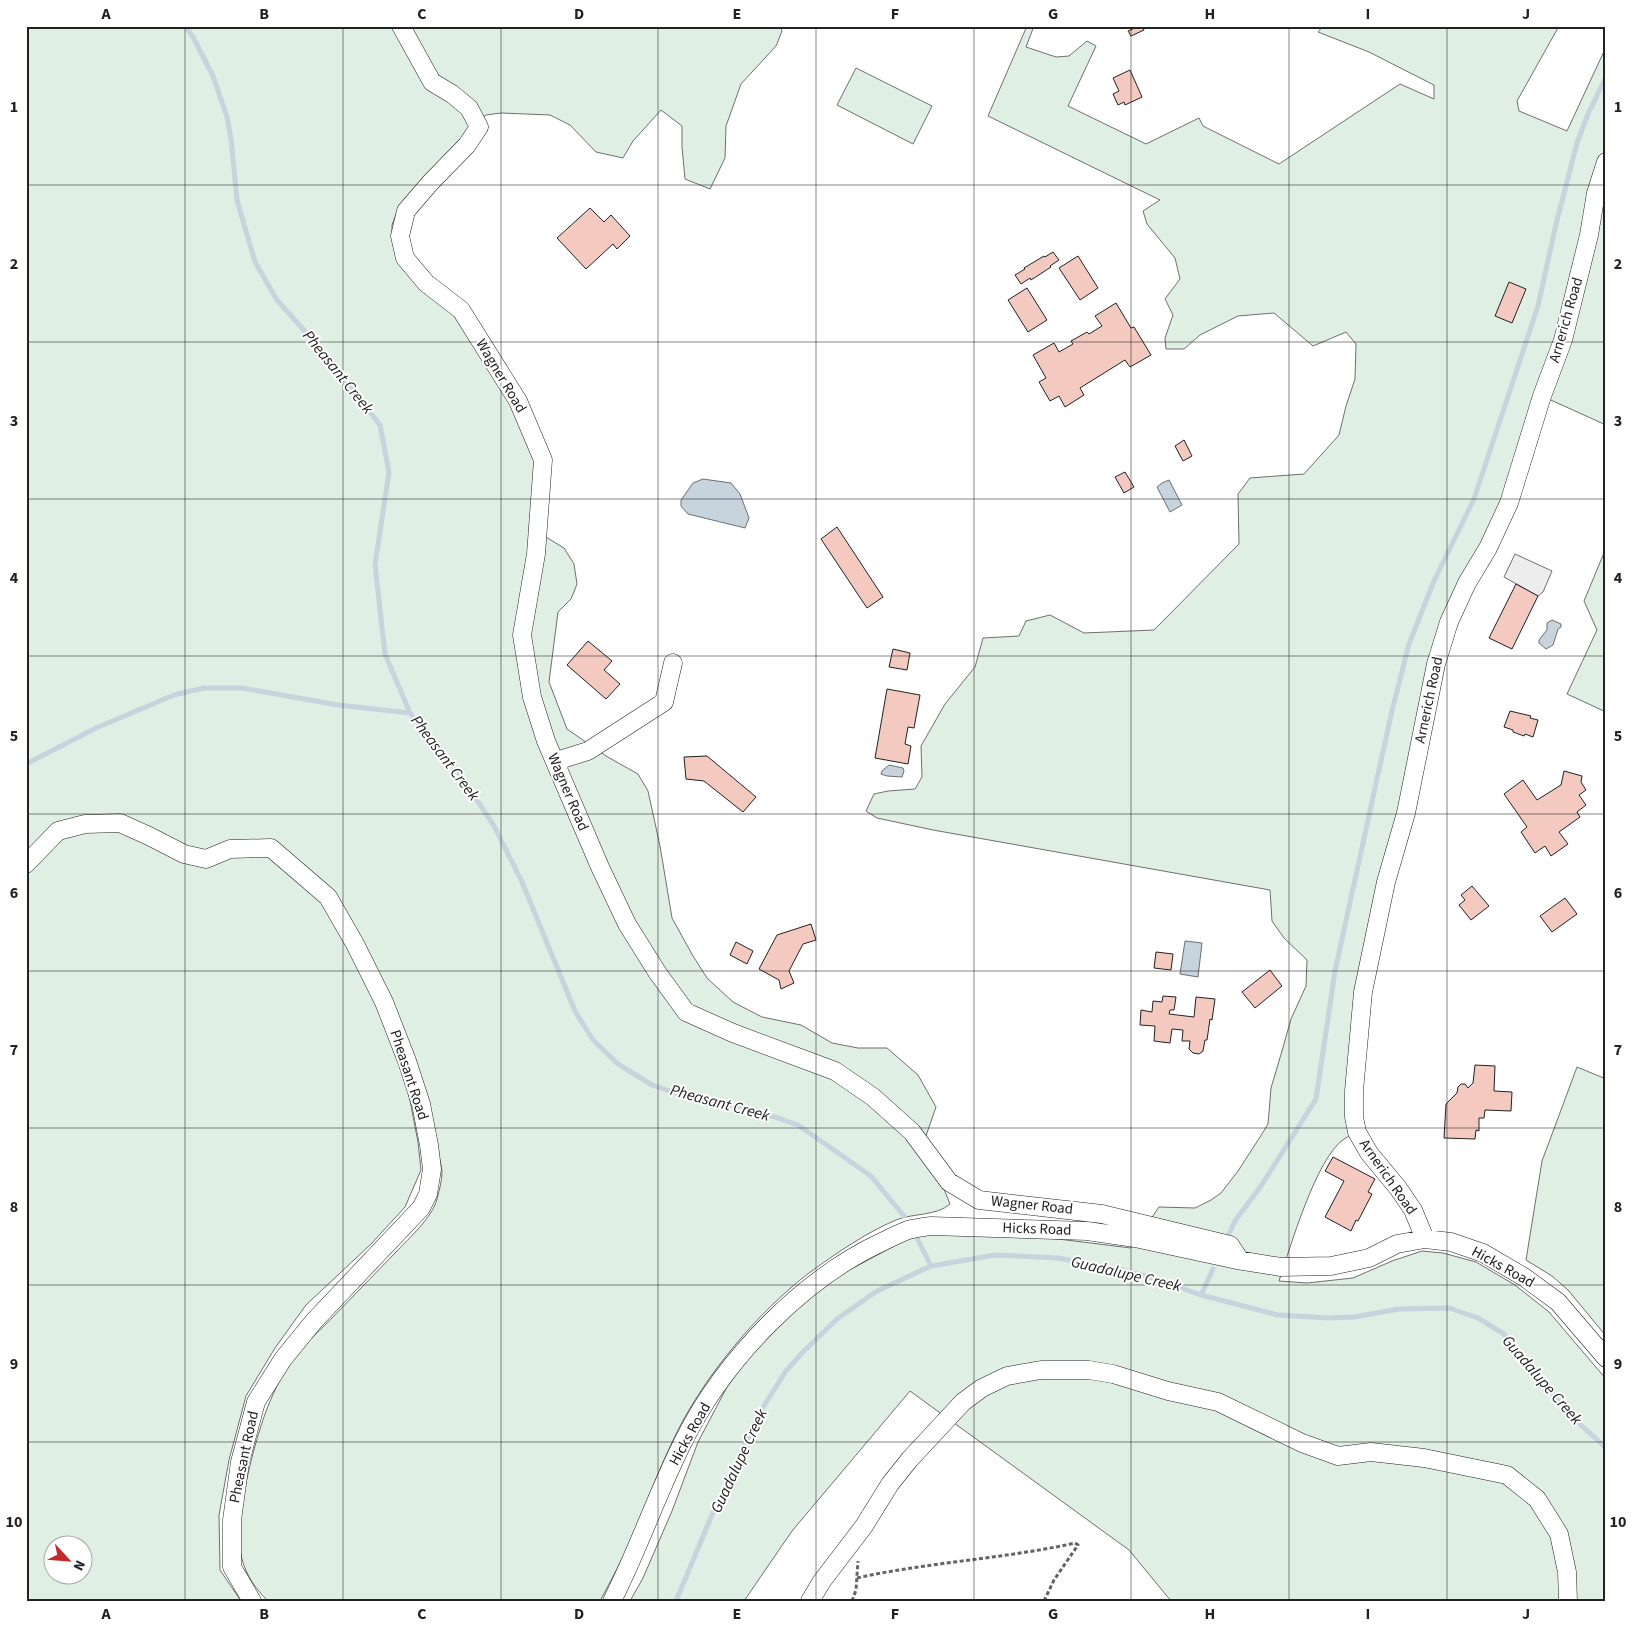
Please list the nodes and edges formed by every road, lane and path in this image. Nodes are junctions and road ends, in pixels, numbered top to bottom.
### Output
1 (401, 26) edge
2 (1606, 162) edge
3 (674, 663) dead end
4 (556, 761) junction
5 (26, 864) edge
6 (1425, 1239) junction
7 (1240, 1260) junction
8 (1606, 1358) edge
9 (858, 1559) dead end
10 (857, 1578) junction
11 (252, 1601) edge
12 (612, 1601) edge
13 (810, 1601) edge
14 (852, 1601) edge
15 (1044, 1601) edge
16 (1568, 1601) edge

1 - 4 street, Wagner Road
2 - 6 street, Arnerich Road
3 - 4 street
4 - 7 street, Wagner Road
5 - 11 street, Pheasant Road
6 - 7 street, Hicks Road
6 - 8 street, Hicks Road
7 - 12 street, Hicks Road
9 - 10 path
10 - 14 path
10 - 15 path
13 - 16 street

